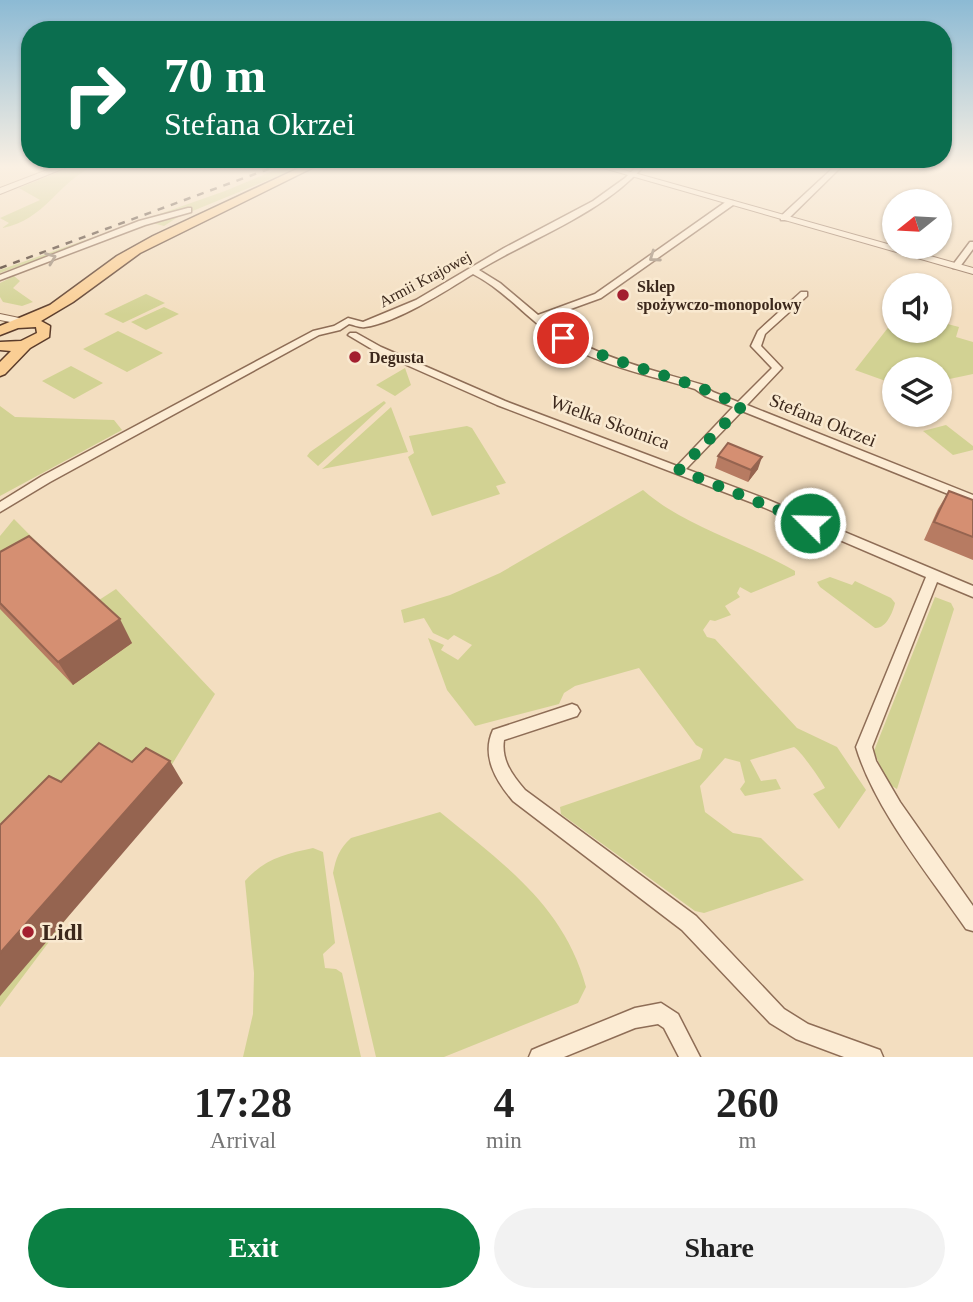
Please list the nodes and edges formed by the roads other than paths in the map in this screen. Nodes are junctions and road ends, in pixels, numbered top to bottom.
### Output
1 (169, 216) edge
2 (200, 216) edge
3 (567, 216) edge
4 (710, 216) edge
5 (778, 216) edge
6 (784, 218) joint
7 (973, 244) edge
8 (956, 266) junction
9 (472, 270) junction
10 (973, 271) edge
11 (0, 278) edge
12 (804, 294) dead end
13 (63, 304) junction
14 (0, 317) edge
15 (540, 317) junction
16 (25, 322) junction
17 (363, 325) junction
18 (43, 326) junction
19 (337, 328) junction
20 (0, 331) edge
21 (353, 335) junction
22 (25, 345) junction
23 (3, 346) edge
24 (0, 364) edge
25 (0, 371) edge
26 (742, 406) junction
27 (679, 470) junction
28 (973, 500) edge
29 (0, 508) edge
30 (933, 575) junction
31 (973, 592) edge
32 (572, 710) dead end
33 (973, 922) edge
34 (539, 1057) edge
35 (690, 1057) edge
36 (873, 1057) edge

11 -> 1 street
2 - 13 main road
3 - 9 street, Armii Krajowej
4 -> 15 street
5 - 6 street
6 - 8 street
7 - 8 street
8 - 10 street
9 - 15 street
9 - 17 street, Armii Krajowej
12 - 26 street
13 - 16 main road
13 - 18 main road
14 - 16 street
15 - 26 street
16 - 18 main road
16 - 20 main road
17 - 19 street, Armii Krajowej
17 - 21 street
18 - 22 main road
19 - 21 street, Wielka Skotnica
19 - 29 street
21 - 27 street, Wielka Skotnica
22 - 23 main road
22 - 25 main road
23 - 24 main road
26 - 27 street, Stefana Okrzei
26 - 28 street, Stefana Okrzei
27 - 30 street, Wielka Skotnica
30 - 31 street, Wielka Skotnica
30 - 33 street
32 - 36 street
34 - 35 street

